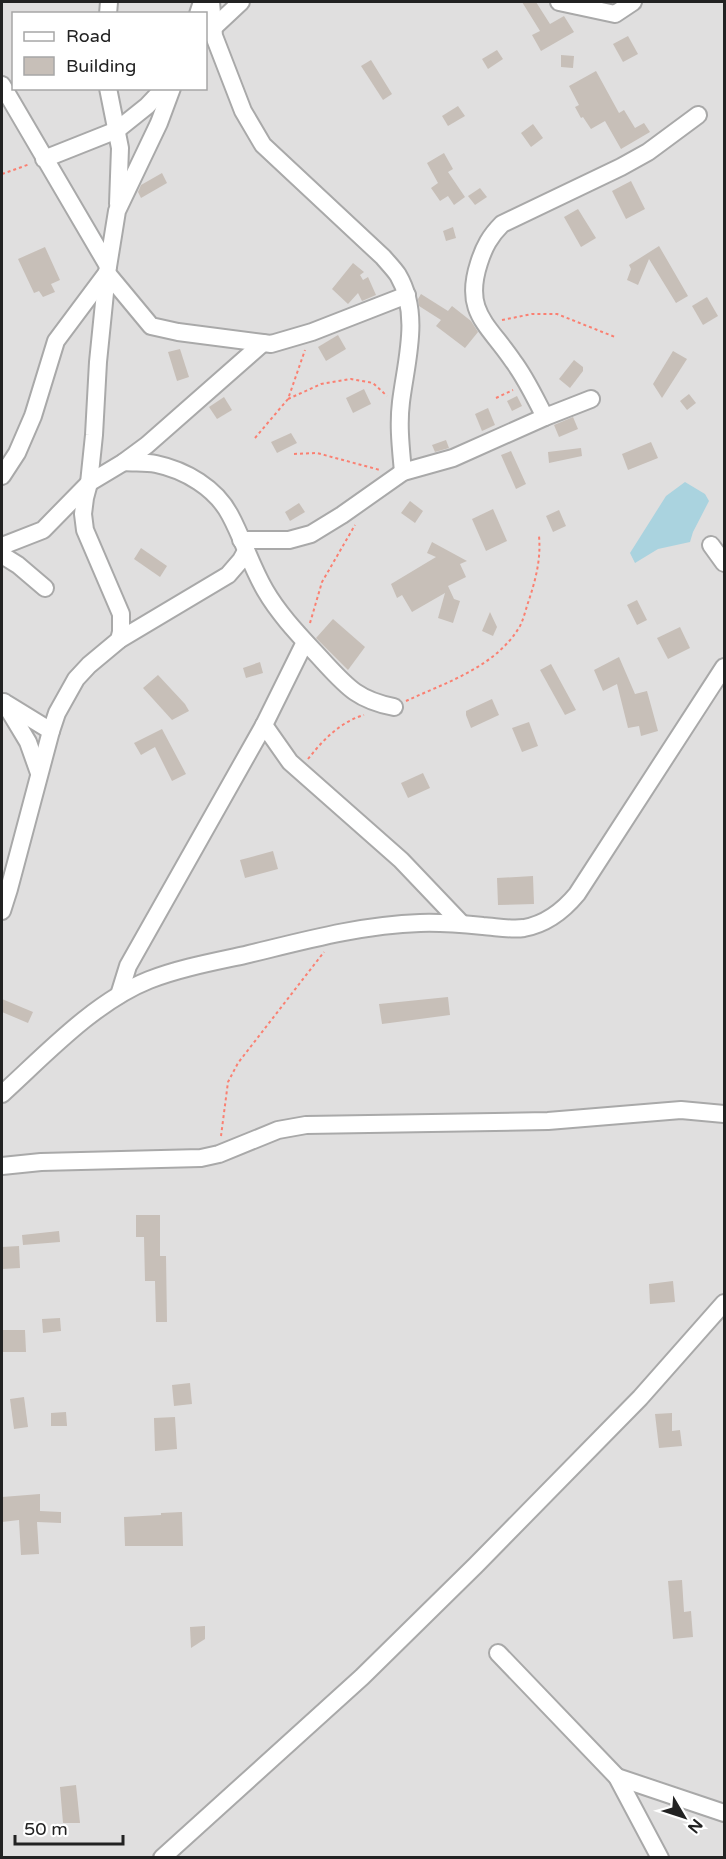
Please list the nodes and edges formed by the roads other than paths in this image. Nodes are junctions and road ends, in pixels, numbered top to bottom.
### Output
1 (210, 2) edge
2 (241, 2) edge
3 (559, 2) edge
4 (633, 2) edge
5 (209, 31) edge
6 (2, 85) edge
7 (108, 90) edge
8 (162, 90) edge
9 (171, 90) edge
10 (698, 115) dead end
11 (117, 130) junction
12 (44, 159) junction
13 (117, 211) junction
14 (107, 270) junction
15 (407, 295) junction
16 (263, 343) junction
17 (591, 399) dead end
18 (544, 417) junction
19 (124, 462) junction
20 (400, 474) junction
21 (2, 476) edge
22 (89, 483) junction
23 (244, 545) junction
24 (711, 545) dead end
25 (2, 546) edge
26 (2, 555) edge
27 (724, 563) edge
28 (45, 588) dead end
29 (119, 640) junction
30 (305, 642) junction
31 (723, 672) edge
32 (3, 702) edge
33 (394, 706) road end
34 (264, 726) junction
35 (51, 731) junction
36 (39, 773) junction
37 (2, 911) edge
38 (462, 924) junction
39 (119, 995) junction
40 (2, 1094) edge
41 (724, 1114) edge
42 (2, 1166) edge
43 (724, 1303) edge
44 (498, 1653) dead end
45 (617, 1777) junction
46 (724, 1813) edge
47 (162, 1857) edge
48 (660, 1857) edge

1 - 5 street
2 - 5 street
3 - 4 street
5 - 15 street
6 - 12 street
7 - 11 street
8 - 11 street
9 - 13 street
10 - 18 street
11 - 12 street
11 - 13 street
12 - 14 street
13 - 14 street
14 - 16 street
14 - 21 street
14 - 22 street
15 - 16 street
15 - 20 street
16 - 19 street
17 - 18 street
18 - 20 street
19 - 22 street
19 - 23 street
20 - 23 street
22 - 25 street
22 - 29 street
23 - 29 street
23 - 30 street
24 - 27 street
26 - 28 street
29 - 35 street
30 - 33 street
30 - 34 street
31 - 38 street
32 - 35 street
32 - 36 street
34 - 38 street
34 - 39 street
35 - 36 street
36 - 37 street
38 - 39 street
39 - 40 street
41 - 42 street
43 - 47 street
44 - 45 street
45 - 46 street
45 - 48 street

